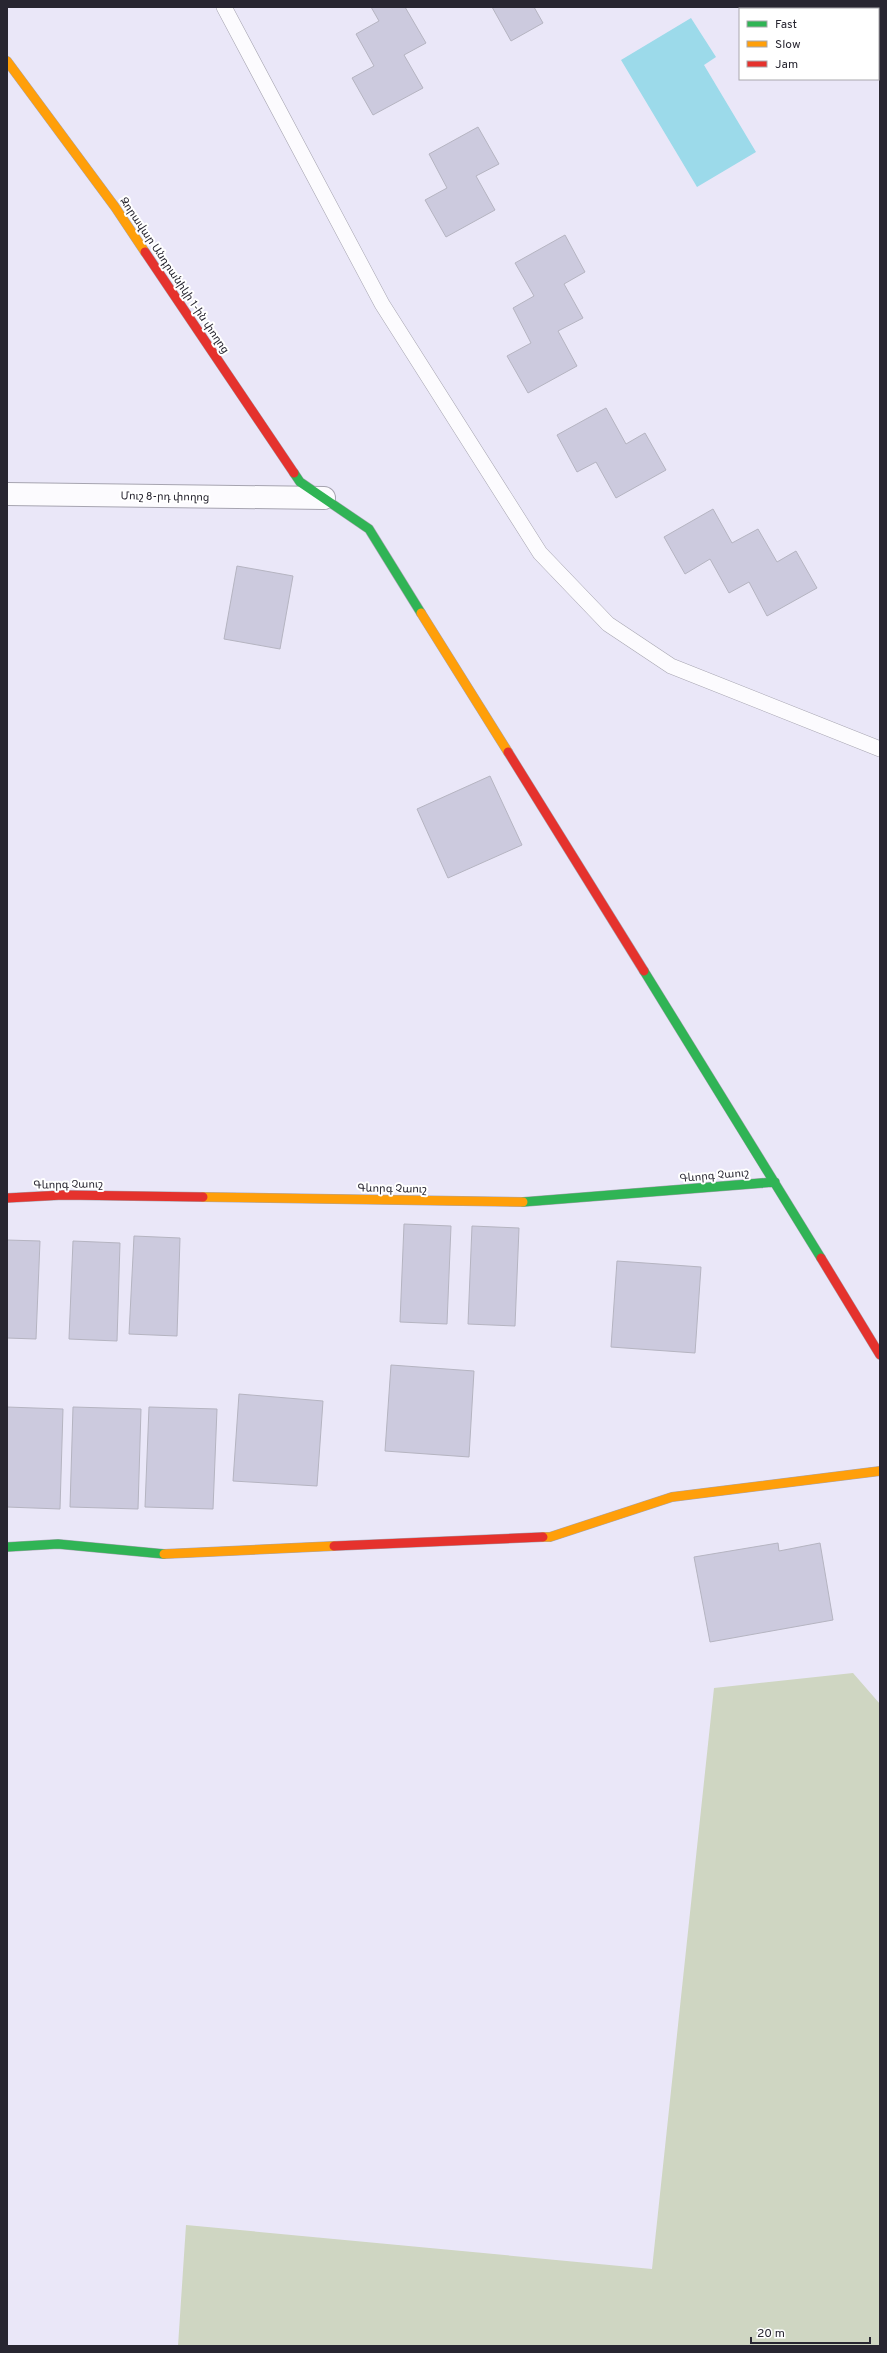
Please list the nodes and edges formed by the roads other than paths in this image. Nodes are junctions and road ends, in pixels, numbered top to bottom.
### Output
1 (224, 7) edge
2 (7, 61) edge
3 (7, 494) edge
4 (324, 498) junction
5 (880, 749) edge
6 (776, 1182) junction
7 (7, 1198) edge
8 (880, 1355) edge
9 (880, 1471) edge
10 (7, 1546) edge

1 - 5 lane
2 - 4 street, Զորավար Անդրանիկի 1-ին փողոց
3 - 4 street, Մուշ 8-րդ փողոց
4 - 6 street, Զորավար Անդրանիկի 1-ին փողոց
6 - 7 street, Գևորգ Չաուշ
6 - 8 street, Զորավար Անդրանիկի 1-ին փողոց
9 - 10 street

